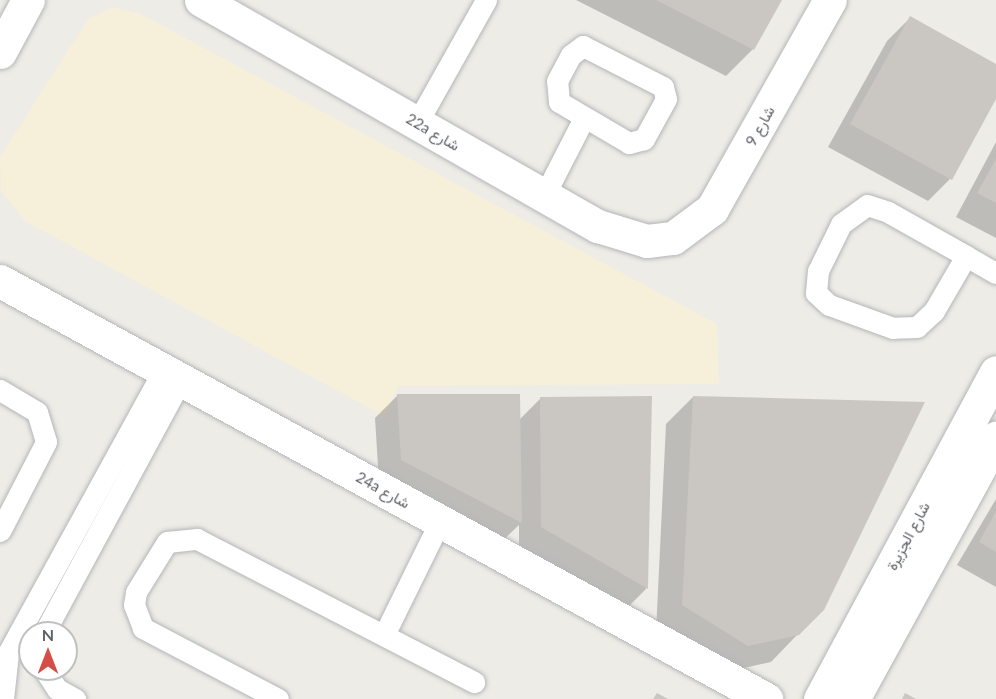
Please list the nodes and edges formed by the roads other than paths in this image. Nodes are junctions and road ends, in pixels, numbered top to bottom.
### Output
1 (28, 0) edge
2 (201, 0) edge
3 (486, 0) edge
4 (830, 0) edge
5 (0, 52) edge
6 (584, 118) junction
7 (417, 123) junction
8 (544, 196) junction
9 (673, 238) joint
10 (966, 256) junction
11 (996, 273) edge
12 (0, 281) edge
13 (996, 373) edge
14 (172, 375) junction
15 (0, 390) edge
16 (996, 438) edge
17 (440, 521) junction
18 (0, 531) edge
19 (50, 621) edge
20 (384, 635) junction
21 (4, 659) edge
22 (52, 681) edge
23 (474, 682) dead end
24 (3, 699) edge
25 (75, 699) edge
26 (278, 699) edge
27 (766, 699) edge
28 (820, 699) edge
29 (853, 699) edge

1 - 5 street
2 - 7 street, 22a شارع
3 - 7 lane
4 - 9 street, شارع 9
6 - 6 lane
6 - 8 lane
7 - 8 street, 22a شارع
8 - 9 street, 22a شارع
10 - 10 lane
10 - 11 lane
12 - 14 street, 24a شارع
13 - 28 street, شارع الجزيرة
14 - 17 street, 24a شارع
14 - 19 lane
14 - 21 lane
15 - 18 lane
16 - 29 street, شارع الجزيرة
17 - 20 lane
17 - 27 street, 24a شارع
20 - 23 lane
20 - 26 lane
21 - 24 lane
22 - 25 lane

